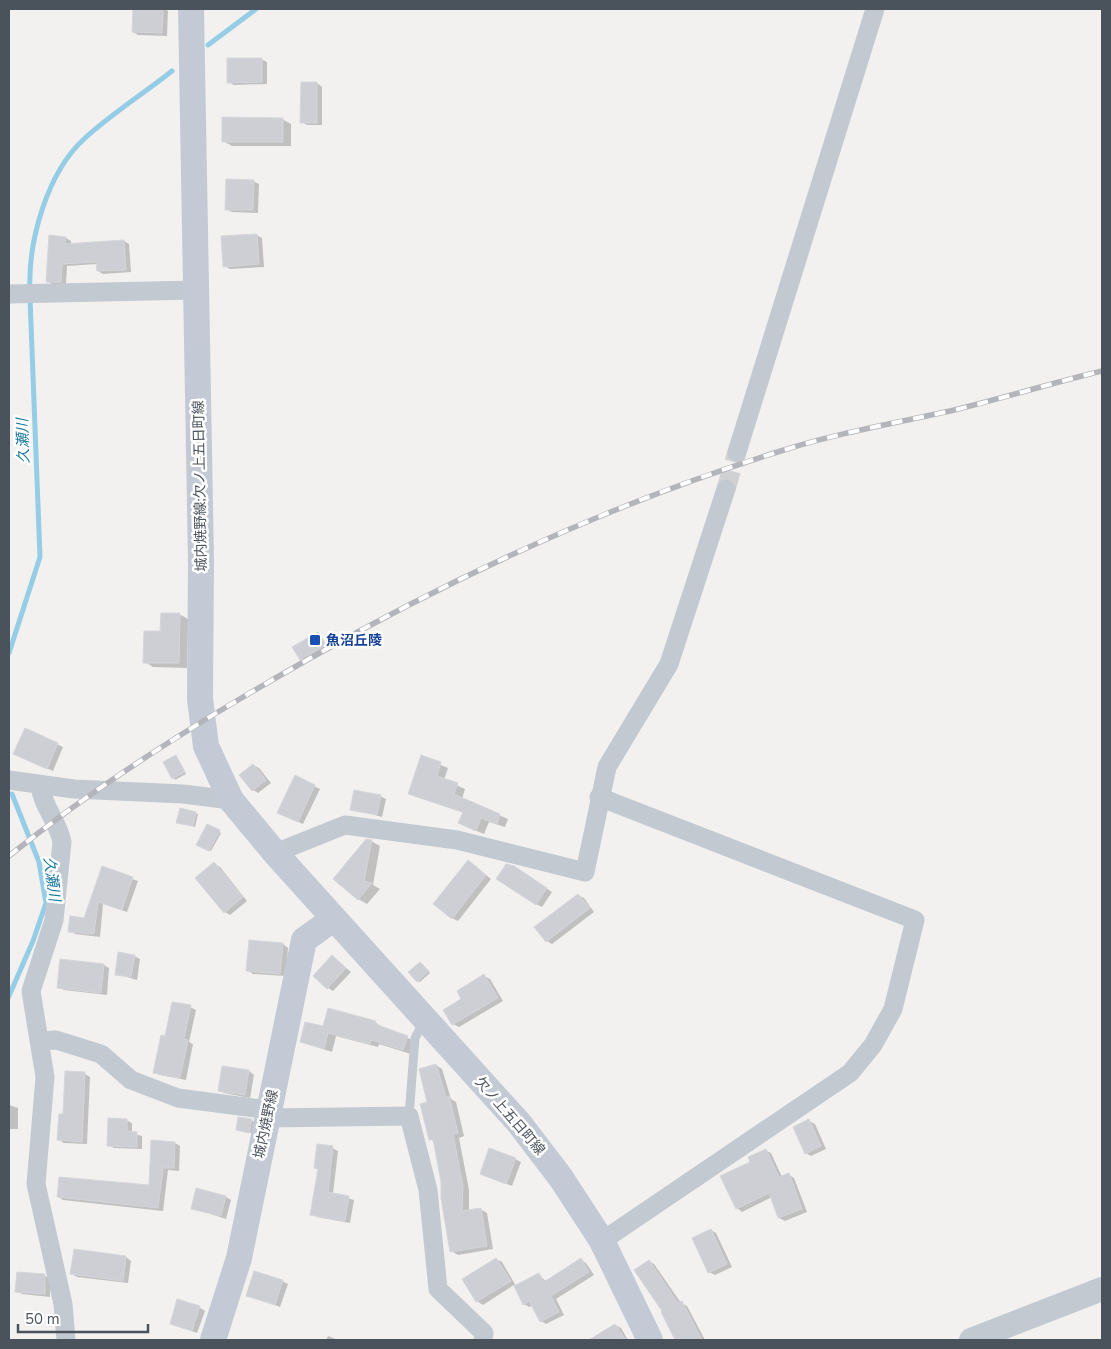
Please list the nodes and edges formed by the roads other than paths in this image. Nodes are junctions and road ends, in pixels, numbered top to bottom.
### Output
1 (191, 9) edge
2 (875, 9) edge
3 (198, 290) junction
4 (9, 294) edge
5 (737, 452) tunnel mouth
6 (726, 489) tunnel mouth
7 (9, 780) edge
8 (40, 785) junction
9 (599, 797) junction
10 (231, 800) junction
11 (275, 853) junction
12 (333, 919) junction
13 (424, 1020) junction
14 (39, 1041) junction
15 (268, 1114) junction
16 (409, 1116) junction
17 (602, 1241) junction
18 (1102, 1289) edge
19 (66, 1340) edge
20 (213, 1340) edge
21 (483, 1340) edge
22 (650, 1340) edge
23 (970, 1340) edge

1 - 3 main road, 城内焼野線;欠ノ上五日町線
2 - 5 street
3 - 4 street
3 - 10 main road, 城内焼野線;欠ノ上五日町線
6 - 9 street
7 - 8 street
8 - 10 street
8 - 14 street
9 - 11 street
9 - 17 street
10 - 11 main road, 城内焼野線;欠ノ上五日町線
11 - 12 main road, 城内焼野線;欠ノ上五日町線
12 - 13 main road, 欠ノ上五日町線
12 - 15 main road, 城内焼野線
13 - 16 lane
13 - 17 main road, 欠ノ上五日町線
14 - 15 street
14 - 19 street
15 - 16 street
15 - 20 main road, 城内焼野線
16 - 21 street
17 - 22 main road, 欠ノ上五日町線
18 - 23 street

